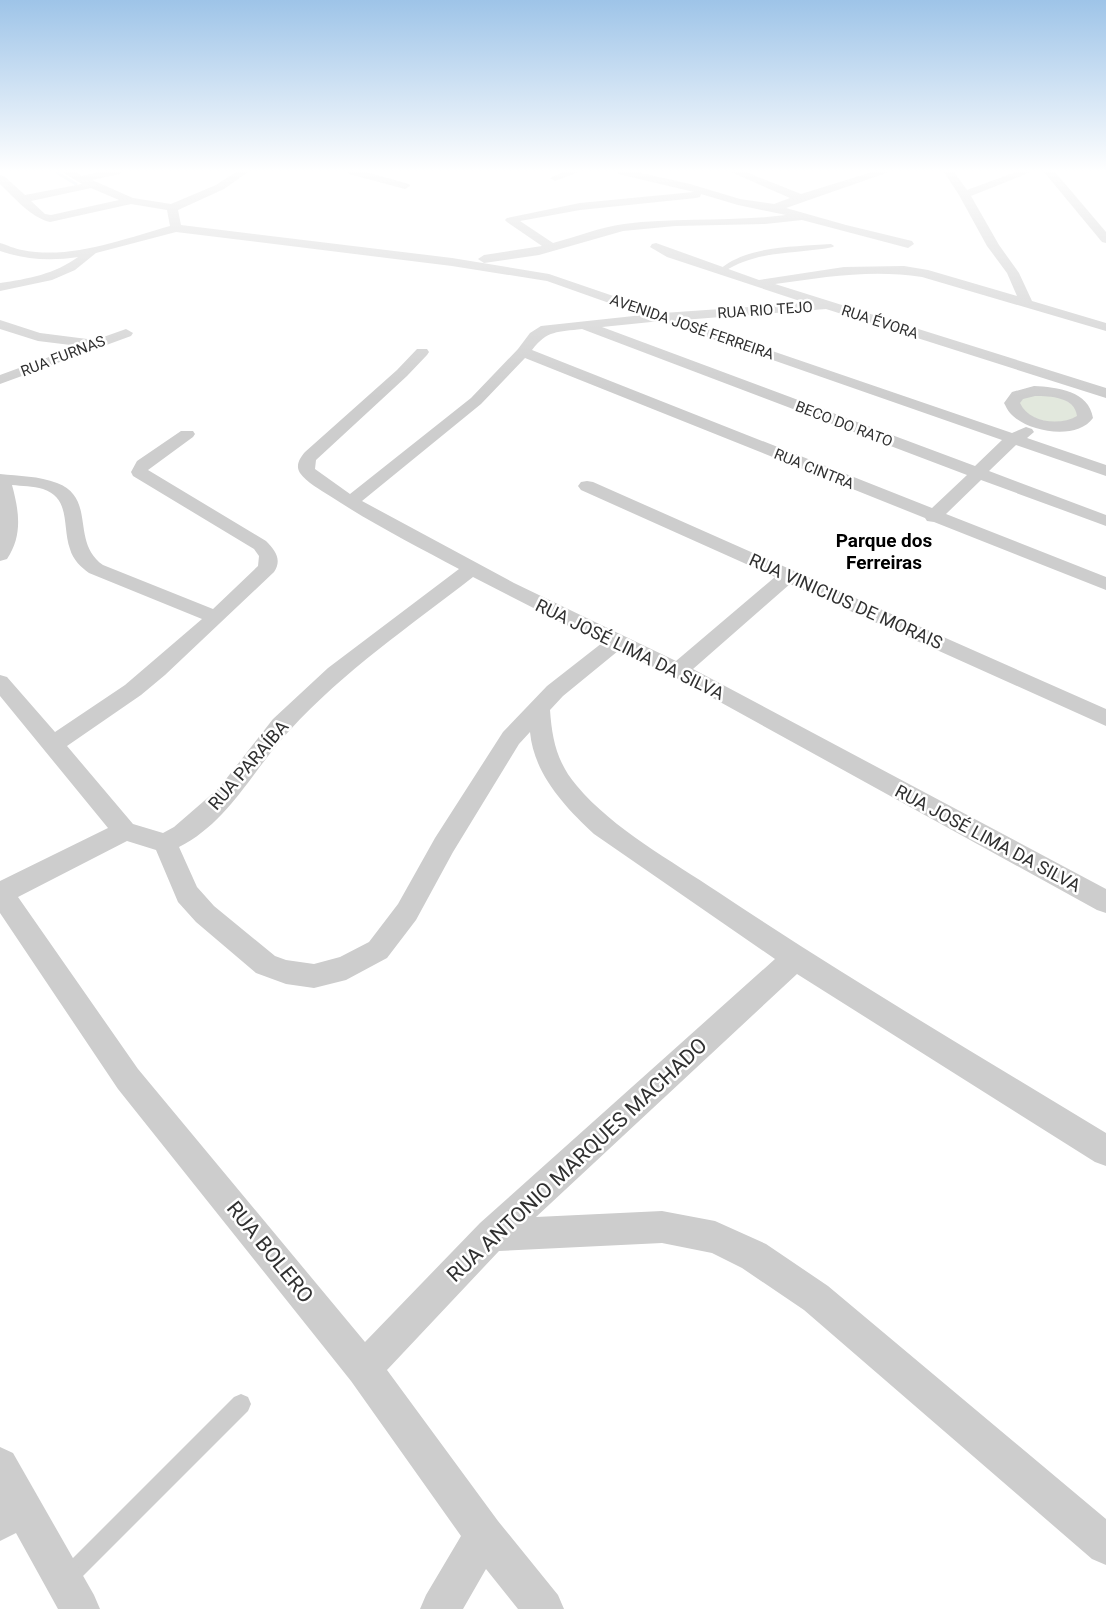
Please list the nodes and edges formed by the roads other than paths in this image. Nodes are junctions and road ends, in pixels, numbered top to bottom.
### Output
1 (0, 247) edge
2 (105, 247) edge
3 (331, 247) edge
4 (555, 247) edge
5 (656, 247) dead end
6 (822, 247) edge
7 (995, 247) edge
8 (552, 248) joint
9 (94, 250) junction
10 (452, 262) junction
11 (721, 271) junction
12 (757, 283) junction
13 (0, 287) edge
14 (1027, 304) junction
15 (827, 305) junction
16 (662, 317) junction
17 (0, 324) edge
18 (583, 325) junction
19 (1106, 327) edge
20 (126, 332) dead end
21 (97, 343) junction
22 (422, 352) dead end
23 (523, 352) junction
24 (0, 365) edge
25 (17, 374) junction
26 (0, 380) edge
27 (1071, 390) junction
28 (1106, 393) edge
29 (1040, 424) junction
30 (187, 434) dead end
31 (1013, 439) junction
32 (1106, 471) edge
33 (977, 473) junction
34 (1, 479) edge
35 (586, 486) dead end
36 (351, 501) junction
37 (933, 517) junction
38 (1106, 521) edge
39 (0, 555) edge
40 (471, 570) junction
41 (789, 575) junction
42 (1106, 584) edge
43 (216, 617) junction
44 (616, 642) junction
45 (678, 670) junction
46 (0, 682) edge
47 (539, 707) junction
48 (1106, 718) edge
49 (53, 744) junction
50 (125, 831) junction
51 (165, 844) junction
52 (0, 893) edge
53 (1106, 902) edge
54 (795, 958) junction
55 (1106, 1151) edge
56 (492, 1235) junction
57 (364, 1368) junction
58 (241, 1404) dead end
59 (0, 1466) edge
60 (10, 1512) edge
61 (484, 1535) junction
62 (1106, 1546) edge
63 (72, 1595) edge
64 (440, 1609) edge
65 (544, 1609) edge

1 - 9 street
2 - 9 street
3 - 10 street, AVENIDA JOSÉ FERREIRA
4 - 8 street
5 - 11 street, RUA ÉVORA
6 - 11 lane
7 - 14 street
8 - 10 street
9 - 13 street
10 - 16 street, AVENIDA JOSÉ FERREIRA
11 - 12 street, RUA ÉVORA
12 - 14 street
12 - 15 street, RUA ÉVORA
14 - 19 street
15 - 16 street, RUA RIO TEJO
15 - 27 street, RUA ÉVORA
16 - 18 street, RUA RIO TEJO
16 - 31 street, AVENIDA JOSÉ FERREIRA
17 - 21 street
18 - 23 street, RUA RIO TEJO
18 - 33 street, BECO DO RATO
20 - 21 street, RUA FURNAS
21 - 25 street, RUA FURNAS
22 - 36 street, RUA JOSÉ LIMA DA SILVA
23 - 36 street, RUA RIO TEJO
23 - 37 street, RUA CINTRA
24 - 25 street
25 - 26 street, RUA FURNAS
27 - 28 street, RUA ÉVORA
27 - 29 street
27 - 29 street
29 - 31 street
30 - 43 street
31 - 32 street, AVENIDA JOSÉ FERREIRA
31 - 33 street
33 - 37 street
33 - 38 street, BECO DO RATO
34 - 39 street
34 - 43 street
35 - 41 street, RUA VINICIUS DE MORAIS
36 - 40 street, RUA JOSÉ LIMA DA SILVA
37 - 42 street, RUA CINTRA
40 - 44 street, RUA JOSÉ LIMA DA SILVA
40 - 51 street, RUA PARAÍBA
41 - 45 street
41 - 48 street, RUA VINICIUS DE MORAIS
43 - 49 street
44 - 45 street, RUA JOSÉ LIMA DA SILVA
44 - 47 street
45 - 53 street, RUA JOSÉ LIMA DA SILVA
46 - 49 street
47 - 51 street
47 - 54 street
49 - 50 street
50 - 51 street
50 - 52 street
52 - 57 street, RUA BOLERO
54 - 55 street
54 - 56 street, RUA ANTONIO MARQUES MACHADO
56 - 57 street, RUA ANTONIO MARQUES MACHADO
56 - 62 street
57 - 61 street, RUA BOLERO
58 - 63 lane
59 - 60 street
60 - 63 street
61 - 64 street
61 - 65 street, RUA BOLERO

